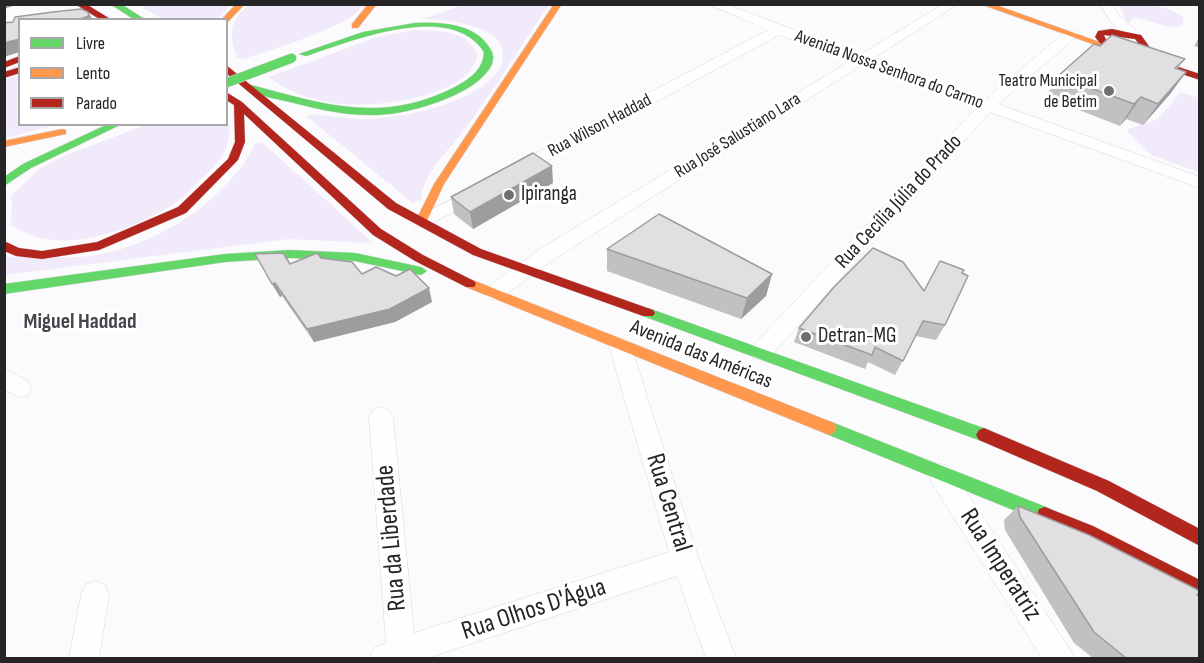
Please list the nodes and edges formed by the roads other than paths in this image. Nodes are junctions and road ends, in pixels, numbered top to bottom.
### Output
1 (114, 4) edge
2 (241, 4) edge
3 (373, 4) edge
4 (558, 4) edge
5 (714, 4) edge
6 (952, 4) edge
7 (984, 4) edge
8 (1104, 4) edge
9 (79, 10) edge
10 (421, 12) dead end
11 (1007, 12) junction
12 (385, 15) dead end
13 (102, 18) edge
14 (138, 18) edge
15 (227, 18) edge
16 (355, 26) junction
17 (778, 30) junction
18 (1071, 34) junction
19 (1132, 35) junction
20 (1104, 37) junction
21 (1146, 43) junction
22 (1163, 48) dead end
23 (1125, 52) junction
24 (296, 54) junction
25 (861, 60) junction
26 (228, 70) edge
27 (228, 71) edge
28 (1200, 77) edge
29 (228, 82) edge
30 (251, 88) junction
31 (228, 96) edge
32 (239, 104) junction
33 (987, 106) junction
34 (111, 126) edge
35 (112, 126) edge
36 (4, 144) edge
37 (4, 153) edge
38 (4, 165) edge
39 (4, 183) edge
40 (1200, 183) edge
41 (421, 222) junction
42 (4, 245) edge
43 (524, 269) junction
44 (471, 285) junction
45 (4, 290) edge
46 (494, 293) junction
47 (660, 317) junction
48 (626, 334) junction
49 (761, 352) junction
50 (381, 417) dead end
51 (940, 472) junction
52 (1103, 486) junction
53 (1116, 511) dead end
54 (1112, 525) dead end
55 (1087, 532) junction
56 (1200, 538) edge
57 (685, 560) junction
58 (1200, 590) edge
59 (94, 595) dead end
60 (396, 657) edge
61 (84, 658) edge
62 (721, 658) edge
63 (1059, 658) edge

1 - 14 main road
2 - 15 main road
3 - 16 main road
4 - 41 main road
5 - 17 street, Avenida Nossa Senhora do Carmo
6 - 25 street, Rua José Salustiano Lara
7 - 11 main road
8 - 19 street
8 - 20 street
9 - 13 main road
10 - 24 main road
11 - 18 main road
11 - 20 main road
12 - 16 main road
16 - 24 main road
17 - 25 street, Avenida Nossa Senhora do Carmo
17 - 41 street, Rua Wilson Haddad
18 - 20 main road
18 - 33 street, Rua Cecília Júlia do Prado
19 - 20 main road
19 - 21 main road
20 - 23 main road
21 - 22 main road
21 - 23 main road
23 - 28 main road
24 - 27 main road
24 - 29 main road, bridge
24 - 30 main road
25 - 33 street, Avenida Nossa Senhora do Carmo
25 - 43 street, Rua José Salustiano Lara
26 - 30 main road, Avenida das Américas
30 - 41 main road, Avenida das Américas
31 - 32 main road, Avenida das Américas
32 - 42 main road
32 - 44 main road, Avenida das Américas
33 - 40 street, Avenida Nossa Senhora do Carmo
33 - 49 street, Rua Cecília Júlia do Prado
34 - 38 main road
35 - 39 main road
36 - 37 main road
41 - 43 main road, Avenida das Américas
43 - 46 street, Rua José Salustiano Lara
43 - 47 main road, Avenida das Américas
44 - 45 main road
44 - 46 main road, Avenida das Américas
46 - 48 main road, Avenida das Américas
47 - 48 main road
47 - 49 main road, Avenida das Américas
48 - 51 main road, Avenida das Américas
48 - 57 street, Rua Central
49 - 52 main road, Avenida das Américas
50 - 60 street, Rua da Liberdade
51 - 55 main road, Avenida das Américas
51 - 63 street, Rua Imperatriz
52 - 53 main road
52 - 56 main road, Avenida das Américas
54 - 55 main road
55 - 58 main road, Avenida das Américas
57 - 60 street, Rua Olhos D'Água
57 - 62 street, Rua Central
59 - 61 street

